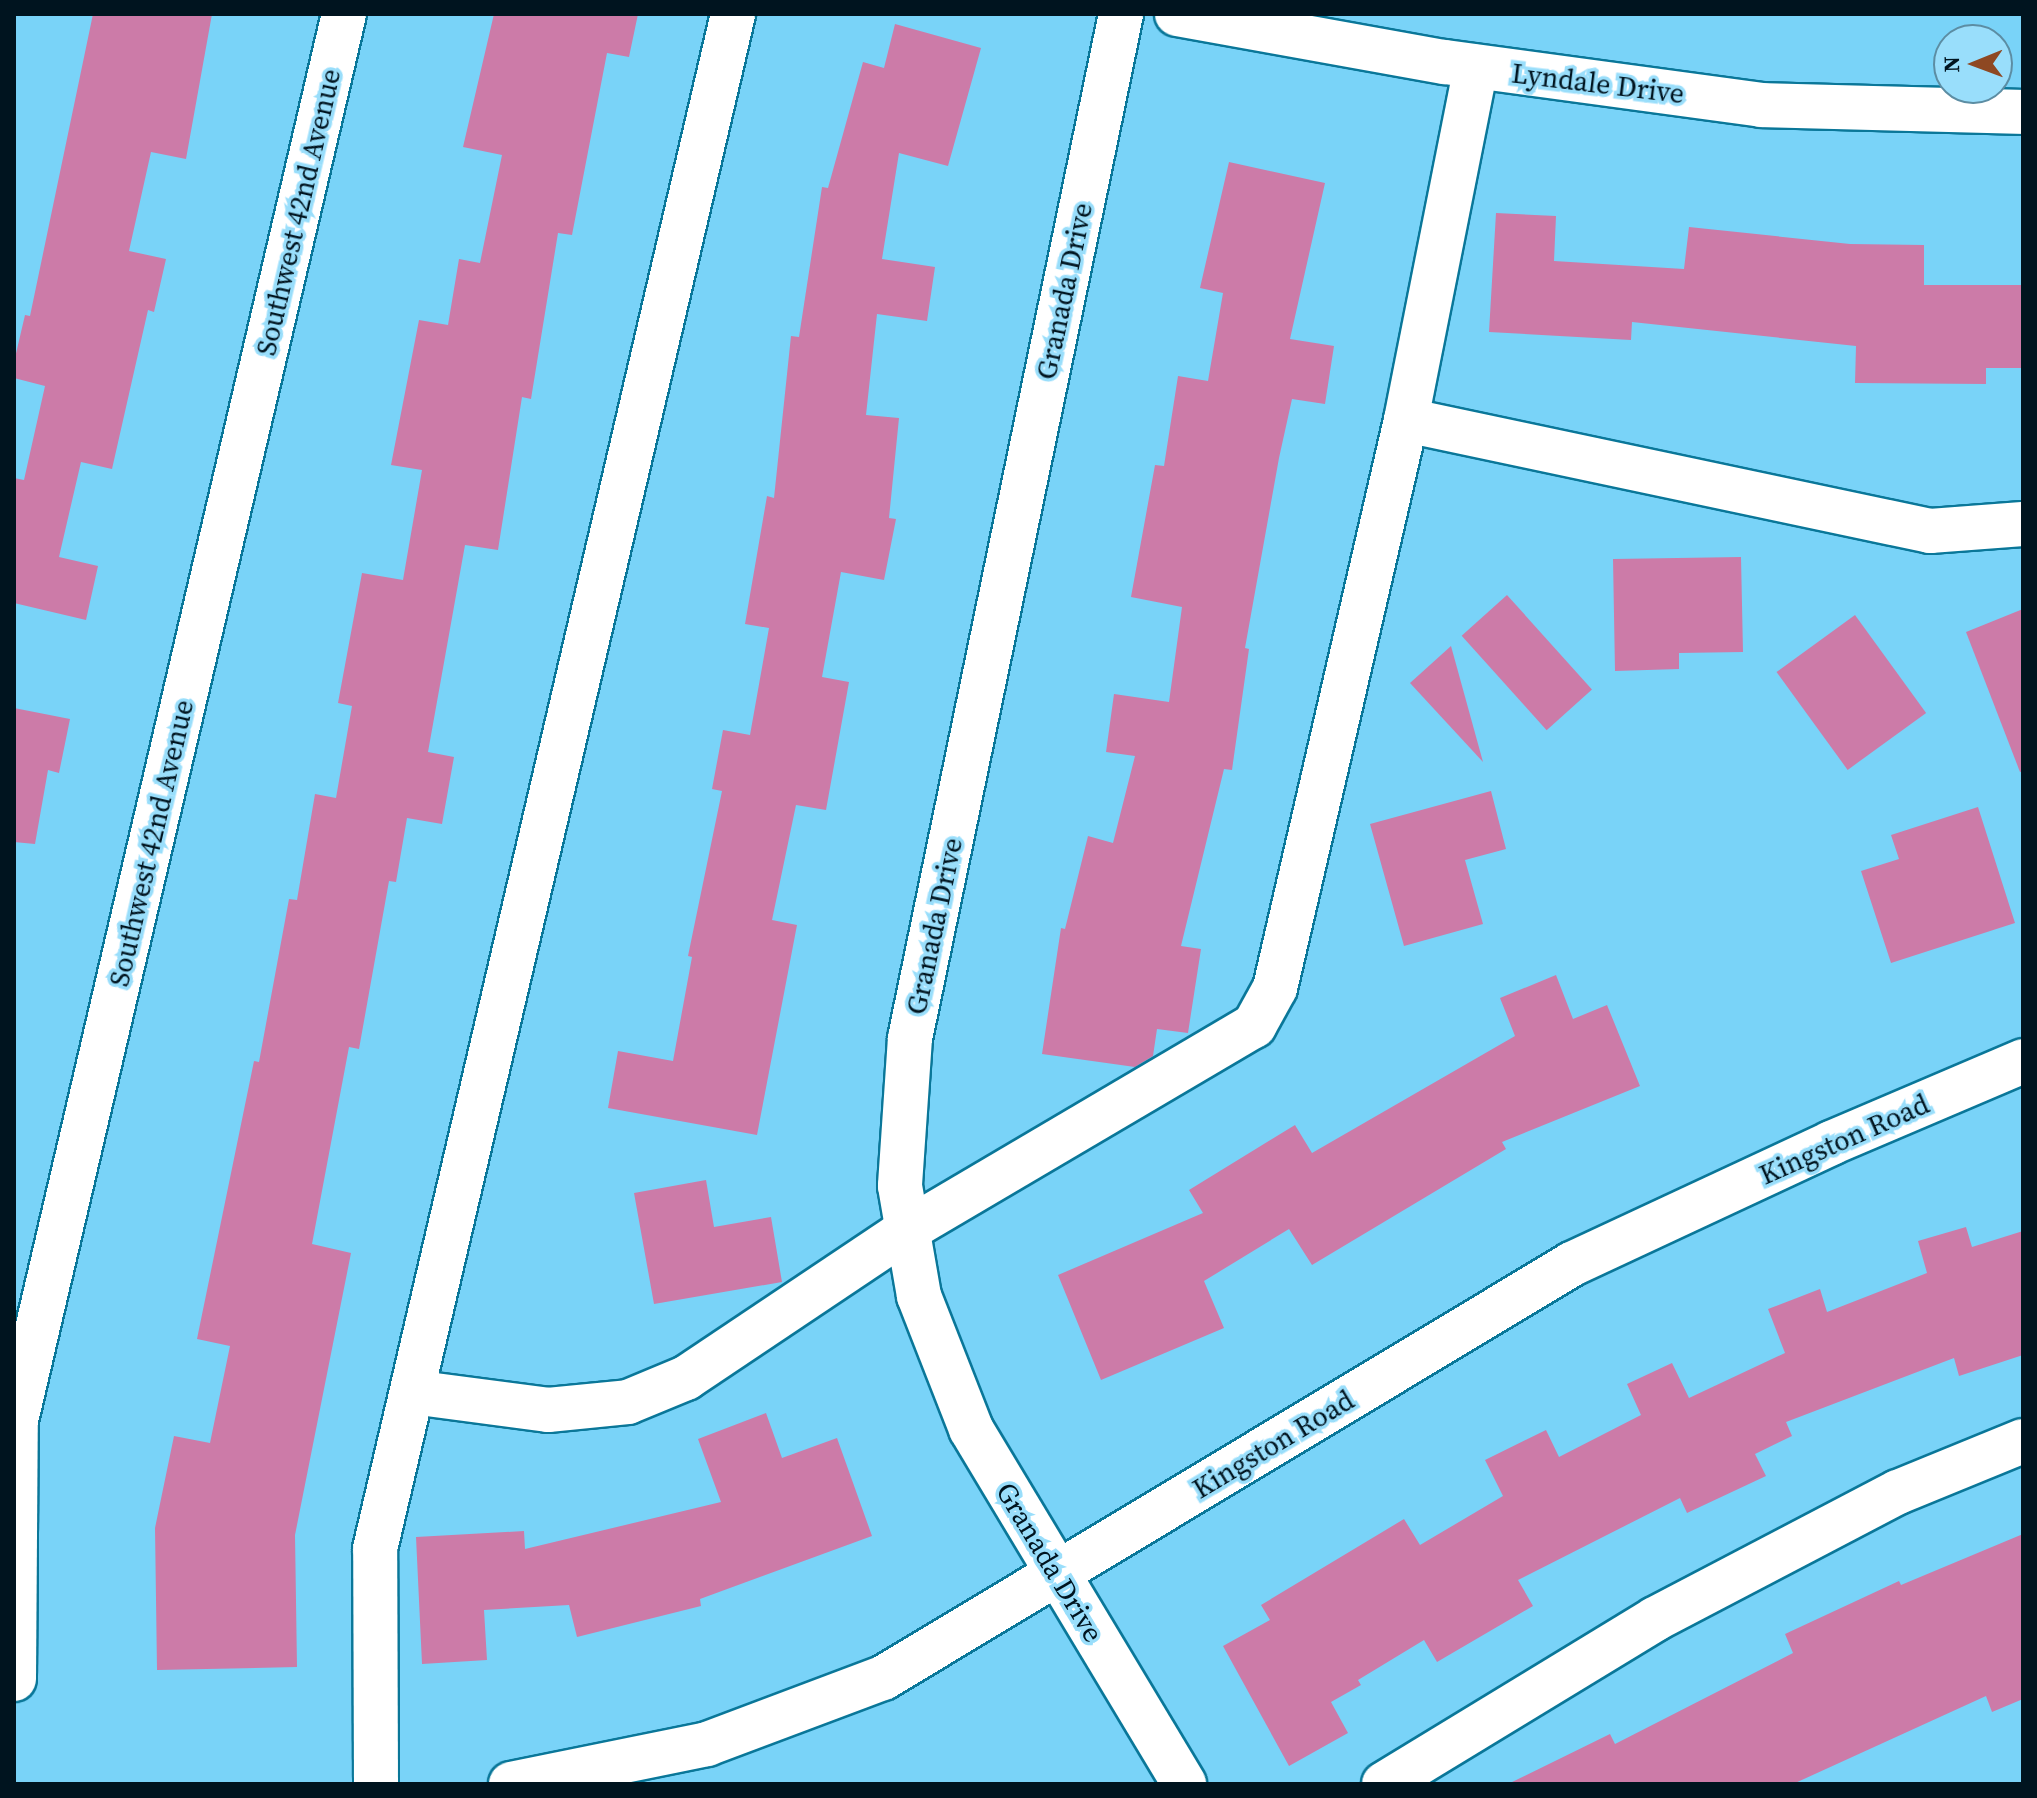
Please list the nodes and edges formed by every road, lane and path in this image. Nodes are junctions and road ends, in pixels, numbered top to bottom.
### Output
1 (344, 14) edge
2 (733, 14) edge
3 (1121, 14) edge
4 (1177, 14) edge
5 (1476, 67) junction
6 (2023, 112) edge
7 (1406, 420) junction
8 (2023, 524) edge
9 (2023, 1061) edge
10 (907, 1230) junction
11 (412, 1392) junction
12 (2023, 1441) edge
13 (1056, 1575) junction
14 (14, 1679) edge
15 (376, 1784) edge
16 (511, 1784) edge
17 (1184, 1784) edge
18 (1384, 1784) edge

1 - 14 street, Southwest 42nd Avenue
2 - 11 street
3 - 10 street, Granada Drive
4 - 5 street, Lyndale Drive
5 - 6 street, Lyndale Drive
5 - 7 street
7 - 8 street
7 - 10 street
9 - 13 street, Kingston Road
10 - 11 street
10 - 13 street, Granada Drive
11 - 15 street
12 - 18 street
13 - 16 street, Kingston Road
13 - 17 street, Granada Drive

